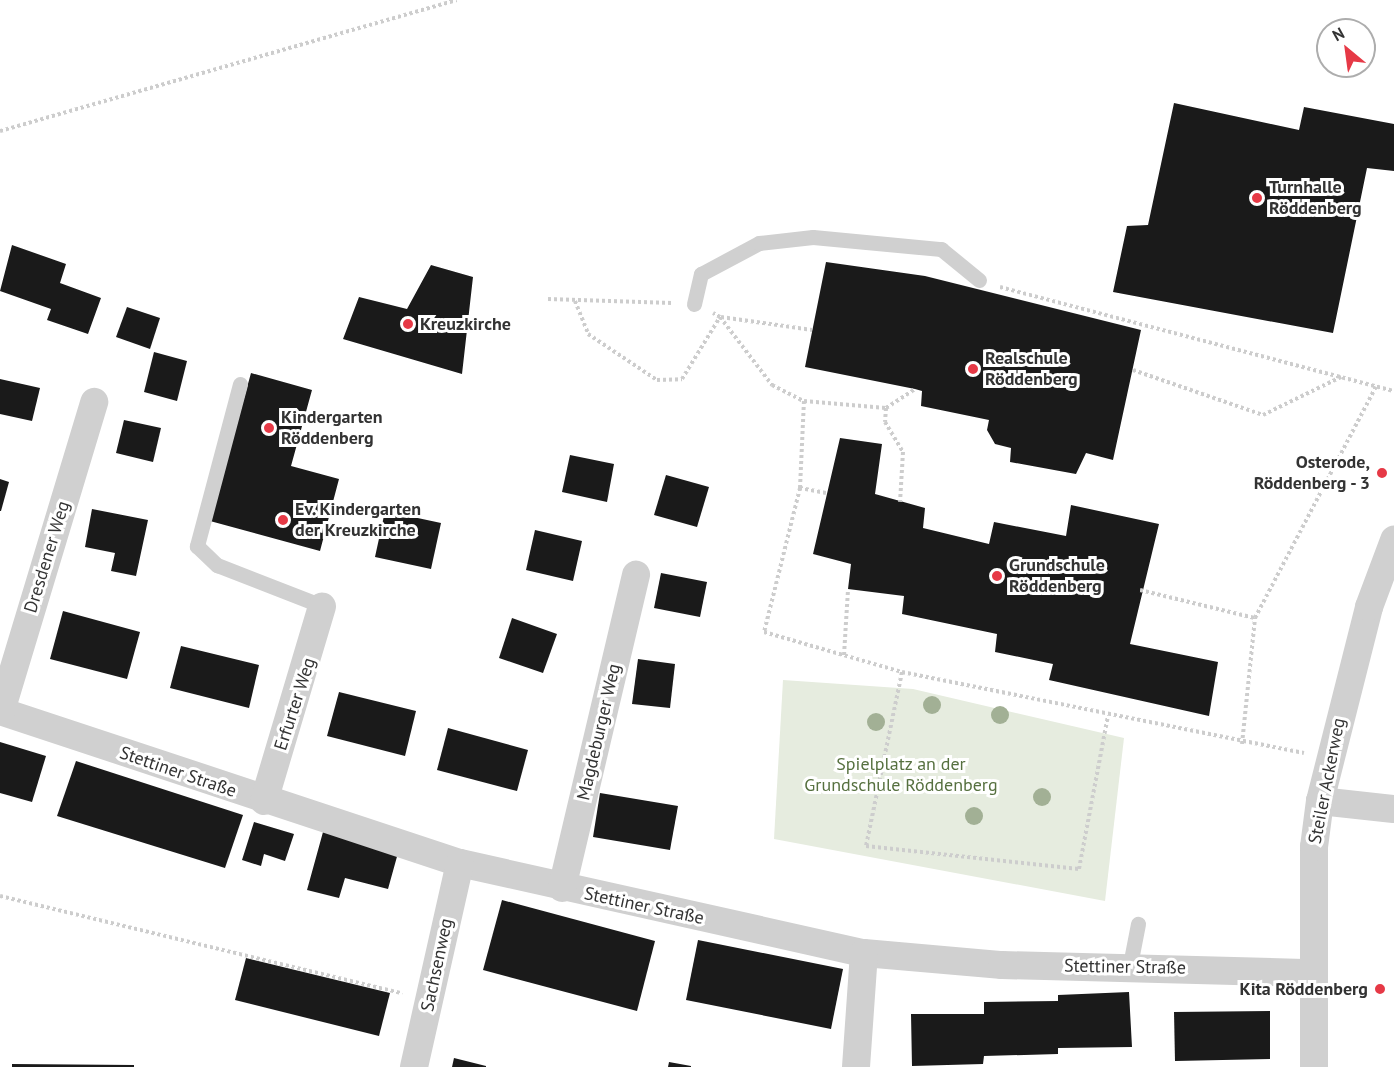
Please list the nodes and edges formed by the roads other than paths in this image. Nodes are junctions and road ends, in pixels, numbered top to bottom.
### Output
1 (979, 280) road end
2 (694, 304) road end
3 (240, 384) dead end
4 (94, 402) dead end
5 (1394, 540) edge
6 (636, 575) dead end
7 (322, 606) joint
8 (1, 711) edge
9 (264, 801) junction
10 (1320, 801) junction
11 (1394, 809) edge
12 (460, 863) junction
13 (562, 888) junction
14 (1138, 924) dead end
15 (864, 953) junction
16 (1130, 965) junction
17 (1312, 973) junction
18 (414, 1067) edge
19 (856, 1067) edge
20 (1314, 1067) edge

1 - 2 lane
3 - 7 lane
4 - 8 street, Dresdener Weg
5 - 10 street, Steiler Ackerweg
6 - 13 street, Magdeburger Weg
7 - 9 street, Erfurter Weg
8 - 9 street, Stettiner Straße
9 - 12 street, Stettiner Straße
10 - 11 street
10 - 17 street, Steiler Ackerweg
12 - 13 street, Stettiner Straße
12 - 18 street, Sachsenweg
13 - 15 street, Stettiner Straße
14 - 16 lane
15 - 16 street, Stettiner Straße
15 - 19 street
16 - 17 street, Stettiner Straße
17 - 20 street, Steiler Ackerweg

